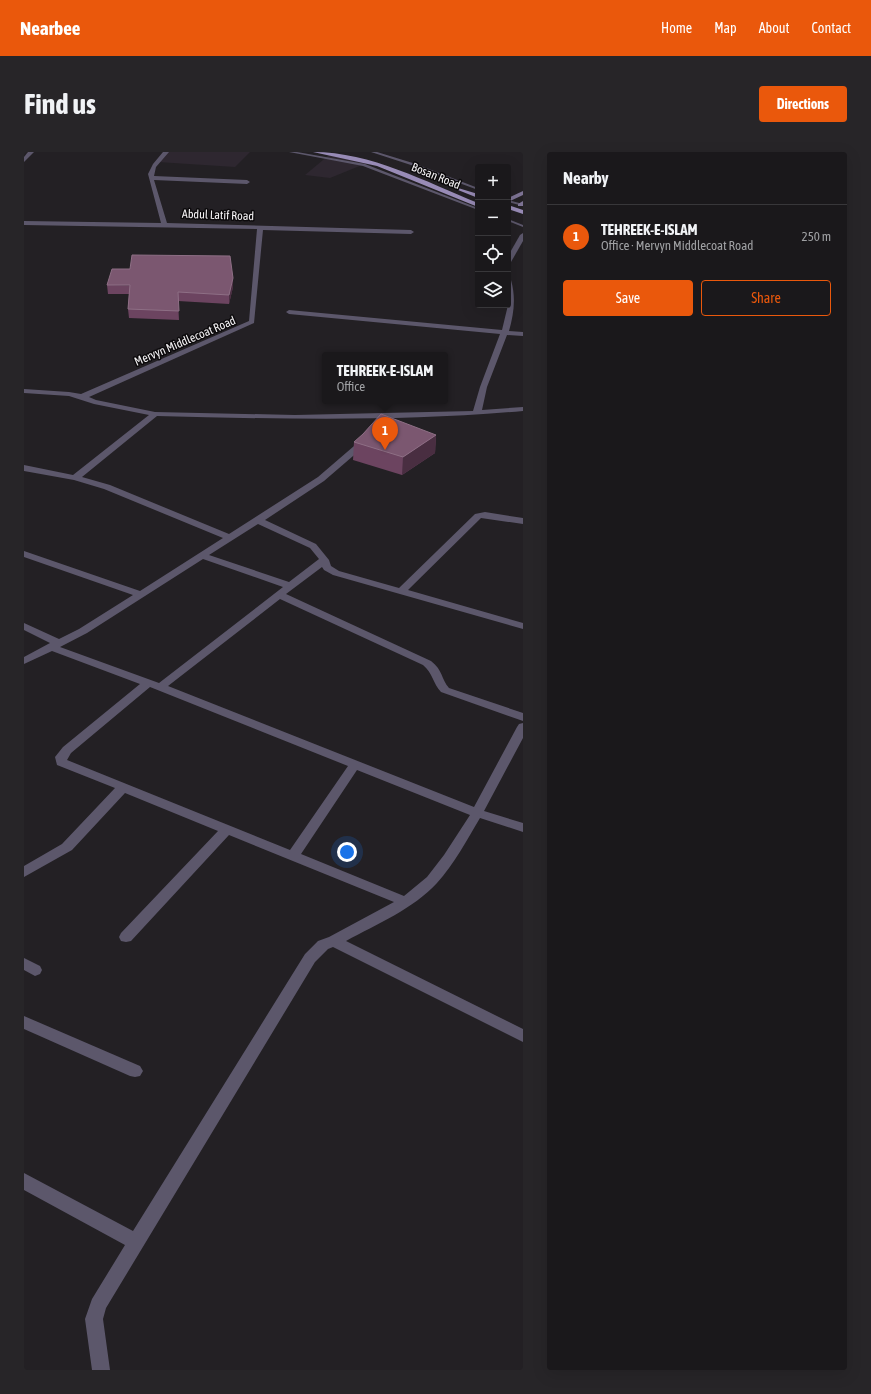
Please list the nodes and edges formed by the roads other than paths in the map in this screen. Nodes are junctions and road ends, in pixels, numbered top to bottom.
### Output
1 (31, 152) edge
2 (166, 152) edge
3 (291, 152) edge
4 (316, 152) edge
5 (349, 152) edge
6 (373, 152) edge
7 (24, 160) edge
8 (151, 178) junction
9 (247, 182) dead end
10 (475, 188) edge
11 (523, 193) edge
12 (475, 195) edge
13 (511, 199) edge
14 (511, 201) edge
15 (475, 204) edge
16 (522, 204) edge
17 (475, 208) edge
18 (511, 208) edge
19 (523, 212) edge
20 (511, 216) edge
21 (523, 220) edge
22 (511, 221) edge
23 (24, 223) edge
24 (165, 225) junction
25 (523, 226) edge
26 (260, 228) junction
27 (411, 232) dead end
28 (523, 234) edge
29 (511, 256) edge
30 (509, 308) edge
31 (288, 312) dead end
32 (504, 333) junction
33 (523, 334) edge
34 (24, 391) edge
35 (82, 397) junction
36 (523, 409) edge
37 (477, 413) junction
38 (155, 414) junction
39 (390, 415) junction
40 (379, 426) edge
41 (368, 438) edge
42 (24, 468) edge
43 (75, 478) junction
44 (258, 520) junction
45 (523, 521) edge
46 (230, 538) junction
47 (24, 554) edge
48 (202, 556) junction
49 (324, 560) junction
50 (290, 586) junction
51 (401, 591) junction
52 (140, 594) junction
53 (279, 595) junction
54 (24, 626) edge
55 (523, 626) edge
56 (54, 645) junction
57 (24, 661) edge
58 (148, 683) junction
59 (160, 687) junction
60 (523, 717) edge
61 (523, 727) edge
62 (355, 764) junction
63 (123, 787) junction
64 (477, 813) junction
65 (523, 828) edge
66 (227, 829) junction
67 (293, 856) junction
68 (24, 872) edge
69 (406, 902) junction
70 (126, 937) dead end
71 (334, 941) junction
72 (24, 1022) edge
73 (523, 1035) edge
74 (135, 1071) dead end
75 (24, 1181) edge
76 (136, 1242) junction
77 (101, 1370) edge

1 - 7 street
2 - 8 street
3 - 17 lane
4 - 15 main road, Bosan Road
5 - 12 main road, Bosan Road
6 - 10 lane
8 - 9 street
8 - 24 street
11 - 13 street
14 - 16 lane
18 - 19 main road
20 - 21 main road
22 - 25 lane
23 - 24 street, Abdul Latif Road
24 - 26 street, Abdul Latif Road
26 - 27 street, Abdul Latif Road
26 - 35 street, Mervyn Middlecoat Road
28 - 29 street
30 - 32 street
31 - 32 street
32 - 33 street
32 - 37 street
34 - 35 street
35 - 38 street
36 - 37 street
37 - 39 street
38 - 39 street
38 - 43 street
39 - 40 street
41 - 44 street
42 - 43 street
43 - 46 street
44 - 46 street
44 - 49 street
45 - 51 street
46 - 48 street
47 - 52 street
48 - 50 street
48 - 52 street
49 - 50 street
49 - 51 street
50 - 53 street
51 - 55 street
52 - 56 street
53 - 59 street
53 - 60 street
54 - 56 street
56 - 57 street
56 - 58 street
58 - 59 street
58 - 63 street
59 - 62 street
61 - 64 street
62 - 64 street
62 - 67 street
63 - 66 street
63 - 68 street
64 - 65 street
64 - 69 street
66 - 67 street
66 - 70 street
67 - 69 street
69 - 71 street
71 - 73 street
71 - 76 street
72 - 74 street
75 - 76 street
76 - 77 street

